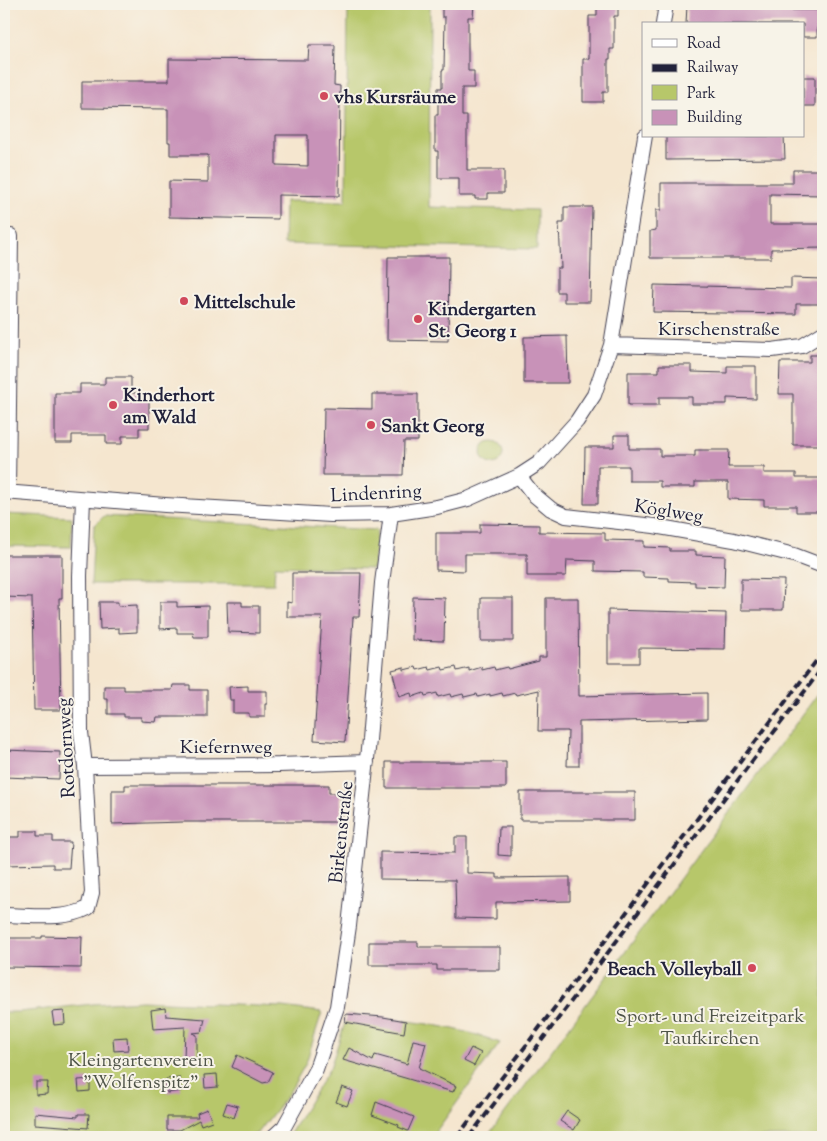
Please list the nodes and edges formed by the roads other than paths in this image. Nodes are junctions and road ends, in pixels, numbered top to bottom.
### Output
1 (666, 4) edge
2 (663, 22) edge
3 (645, 138) edge
4 (11, 236) dead end
5 (823, 333) edge
6 (611, 346) junction
7 (519, 476) junction
8 (6, 492) edge
9 (83, 499) junction
10 (391, 514) junction
11 (823, 566) edge
12 (367, 762) junction
13 (86, 766) junction
14 (4, 915) edge
15 (273, 1137) edge

1 - 2 street
3 - 6 street, Lindenring
4 - 8 street
5 - 6 street, Kirschenstraße
6 - 7 street, Lindenring
7 - 10 street, Lindenring
7 - 11 street, Köglweg
8 - 9 street, Lindenring
9 - 10 street, Lindenring
9 - 13 street, Rotdornweg
10 - 12 street, Birkenstraße
12 - 13 street, Kiefernweg
12 - 15 street, Birkenstraße
13 - 14 street, Rotdornweg

